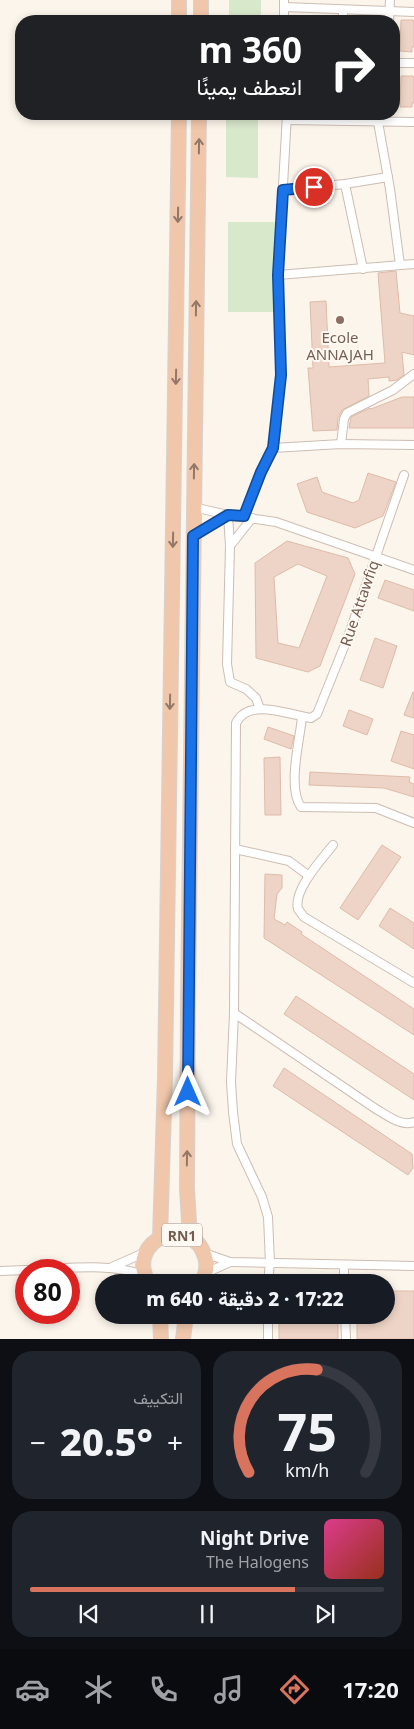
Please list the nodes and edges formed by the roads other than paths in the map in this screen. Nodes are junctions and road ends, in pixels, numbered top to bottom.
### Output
1 (179, 0) edge
2 (201, 0) edge
3 (390, 0) edge
4 (284, 4) edge
5 (343, 10) junction
6 (390, 11) junction
7 (414, 12) edge
8 (179, 15) edge
9 (200, 15) edge
10 (343, 15) edge
11 (390, 15) edge
12 (400, 63) edge
13 (414, 63) edge
14 (179, 120) edge
15 (199, 120) edge
16 (287, 120) edge
17 (384, 120) edge
18 (394, 120) edge
19 (414, 122) edge
20 (388, 178) junction
21 (345, 184) junction
22 (283, 190) junction
23 (414, 264) edge
24 (400, 265) junction
25 (363, 269) junction
26 (278, 275) junction
27 (414, 374) edge
28 (341, 444) junction
29 (414, 446) edge
30 (273, 448) junction
31 (404, 475) dead end
32 (193, 507) junction
33 (228, 515) junction
34 (248, 517) junction
35 (193, 536) junction
36 (230, 546) junction
37 (375, 557) junction
38 (414, 570) edge
39 (260, 709) junction
40 (302, 717) junction
41 (414, 823) edge
42 (333, 845) dead end
43 (235, 849) junction
44 (309, 876) junction
45 (414, 984) edge
46 (234, 1013) junction
47 (414, 1122) edge
48 (160, 1238) junction
49 (190, 1238) junction
50 (146, 1252) junction
51 (204, 1253) junction
52 (230, 1262) junction
53 (270, 1263) junction
54 (344, 1266) junction
55 (414, 1266) edge
56 (110, 1268) junction
57 (80, 1269) edge
58 (15, 1270) edge
59 (0, 1271) edge
60 (135, 1274) edge
61 (145, 1274) edge
62 (205, 1274) edge
63 (210, 1274) edge
64 (269, 1274) edge
65 (344, 1274) edge
66 (160, 1324) edge
67 (185, 1324) edge
68 (268, 1324) edge
69 (345, 1324) edge
70 (161, 1339) edge
71 (183, 1339) edge
72 (268, 1339) edge
73 (346, 1339) edge

1 - 8 highway
2 - 9 highway
3 - 6 street
4 - 5 street
5 - 6 street
5 - 10 street
6 - 7 street
6 - 11 street
12 - 13 street
14 -> 48 highway, RN1
32 -> 15 highway, RN1
16 - 22 street
17 - 20 street
18 - 19 street
20 - 21 street
20 - 24 street
21 - 22 street
21 - 25 street
22 - 26 street
23 - 24 street
24 - 25 street
25 - 26 street
26 - 30 street
27 - 28 street
28 - 29 street
28 - 30 street
30 - 34 street
31 - 37 street, Rue Attawfiq
32 - 33 street
32 - 35 highway, RN1
33 - 34 street
33 - 35 street
33 - 36 street
34 - 36 street
34 - 37 street
49 -> 35 highway, RN1
36 - 39 street
37 - 38 street
37 - 40 street, Rue Attawfiq
39 - 40 street
39 - 43 street
40 - 41 street
42 - 44 street
43 - 44 street
43 - 46 street
44 - 45 street
46 - 47 street
46 - 53 street
48 - 49 highway, RN1
48 - 50 highway, RN1
49 - 51 highway, RN1
50 - 56 street
50 - 61 highway, RN1
51 - 52 street
51 - 62 highway, RN1
52 - 53 street
52 - 63 street
53 - 54 street
53 - 64 street
54 - 55 street
54 - 65 street
56 - 57 street
56 - 60 street
58 - 59 street
66 - 70 highway
67 - 71 highway
68 - 72 street
69 - 73 street

